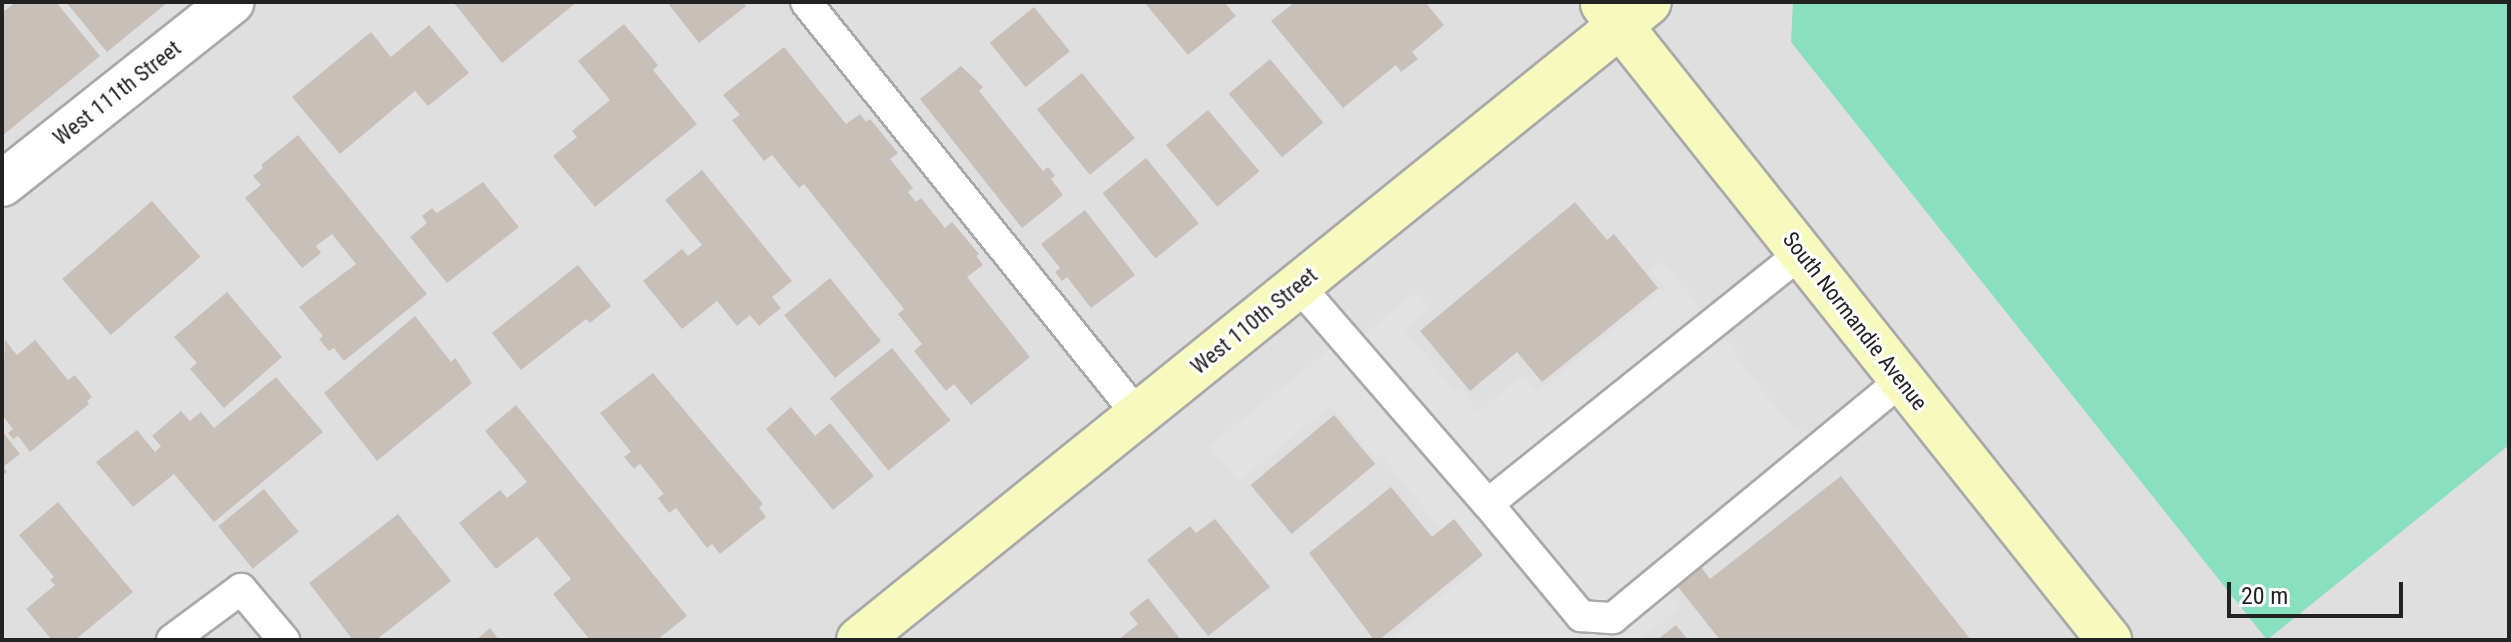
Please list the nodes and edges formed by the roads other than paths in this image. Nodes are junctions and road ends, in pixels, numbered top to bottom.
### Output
1 (232, 2) edge
2 (806, 2) edge
3 (1623, 10) edge
4 (2, 184) edge
5 (1801, 253) junction
6 (1298, 285) junction
7 (1902, 380) junction
8 (1138, 415) junction
9 (1488, 504) junction
10 (172, 640) edge
11 (284, 640) edge
12 (859, 640) edge
13 (2109, 640) edge

1 - 4 street, West 111th Street
2 - 8 lane
3 - 5 street, South Normandie Avenue
3 - 6 street, West 110th Street
5 - 7 street, South Normandie Avenue
5 - 9 lane
6 - 8 street, West 110th Street
6 - 9 lane
7 - 9 lane
7 - 13 street, South Normandie Avenue
8 - 12 street, West 110th Street
10 - 11 lane

